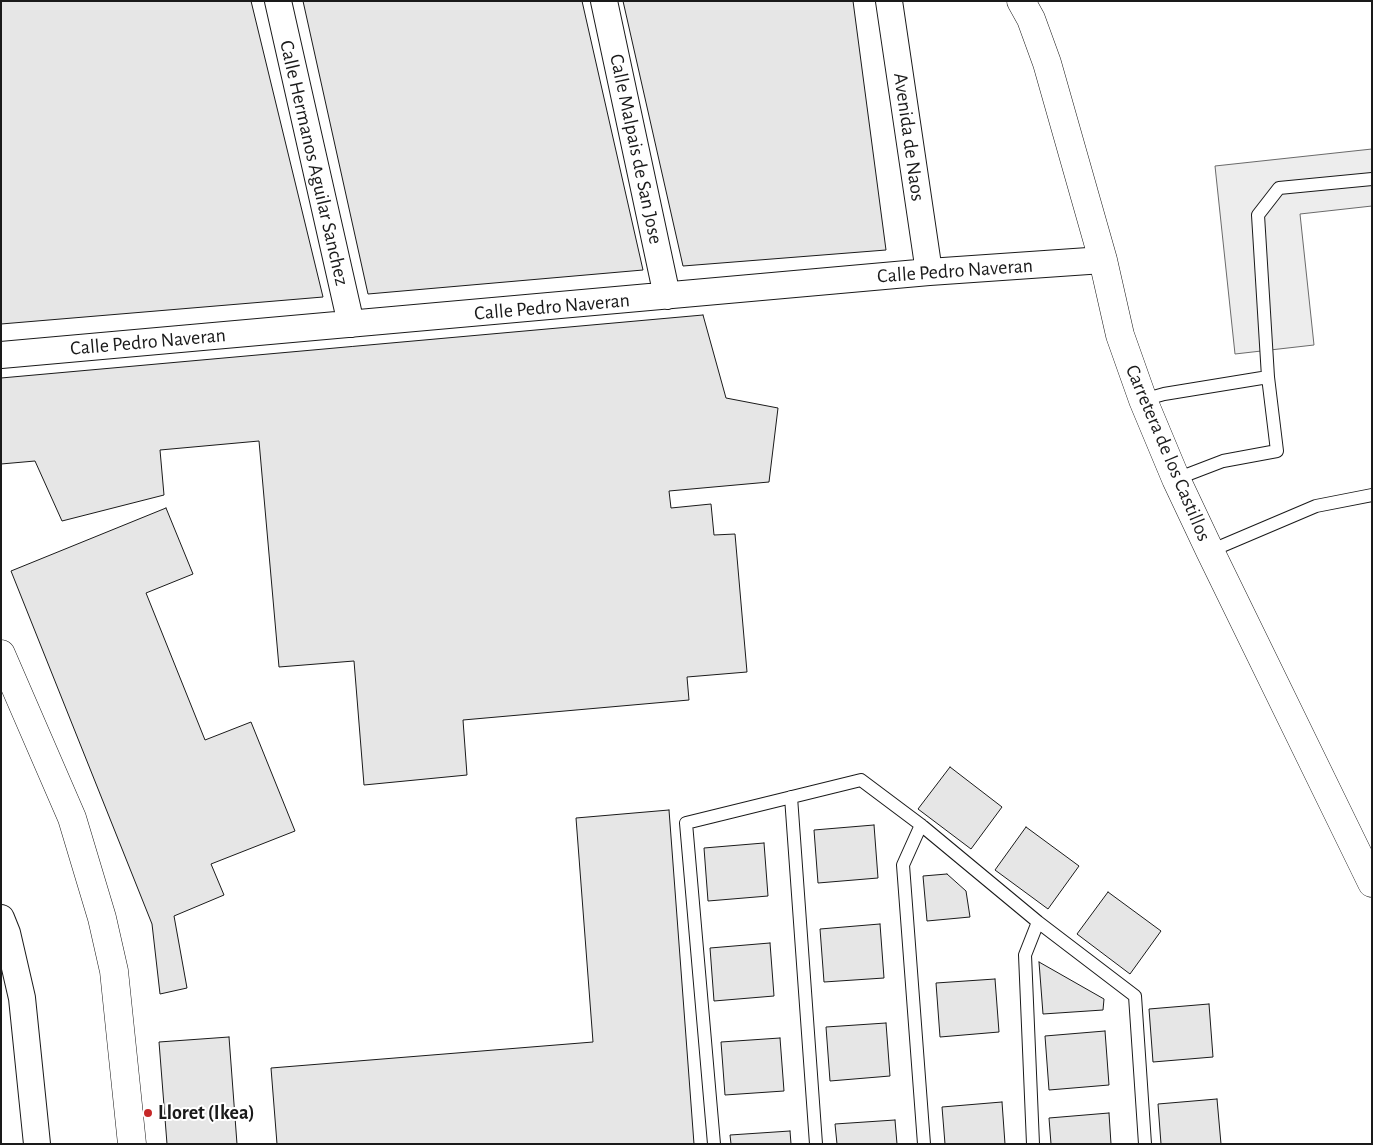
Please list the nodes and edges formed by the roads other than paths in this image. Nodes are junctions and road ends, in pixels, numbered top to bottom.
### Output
1 (278, 1) edge
2 (604, 1) edge
3 (889, 1) edge
4 (1021, 1) edge
5 (1372, 179) edge
6 (1102, 260) junction
7 (929, 272) junction
8 (668, 296) junction
9 (351, 324) junction
10 (1, 355) edge
11 (1268, 377) junction
12 (1144, 400) junction
13 (1176, 479) junction
14 (1372, 495) edge
15 (1210, 552) junction
16 (1, 654) edge
17 (791, 797) junction
18 (921, 825) junction
19 (1372, 883) edge
20 (1, 918) edge
21 (1038, 922) junction
22 (37, 1144) edge
23 (132, 1144) edge
24 (714, 1144) edge
25 (816, 1144) edge
26 (924, 1144) edge
27 (1033, 1144) edge
28 (1145, 1144) edge

1 - 9 street, Calle Hermanos Aguilar Sanchez
2 - 8 street, Calle Malpais de San Jose
3 - 7 street, Avenida de Naos
4 - 6 main road, Carretera de los Castillos
5 - 11 lane
6 - 7 street, Calle Pedro Naveran
6 - 12 main road, Carretera de los Castillos
7 - 8 street, Calle Pedro Naveran
8 - 9 street, Calle Pedro Naveran
9 - 10 street, Calle Pedro Naveran
11 - 12 lane
11 - 13 lane
12 - 13 main road, Carretera de los Castillos
13 - 15 main road, Carretera de los Castillos
14 - 15 lane
15 - 19 main road, Carretera de los Castillos
16 - 23 main road
17 - 18 lane
17 - 24 lane
17 - 25 lane
18 - 21 lane
18 - 26 lane
20 - 22 street
21 - 27 lane
21 - 28 lane

